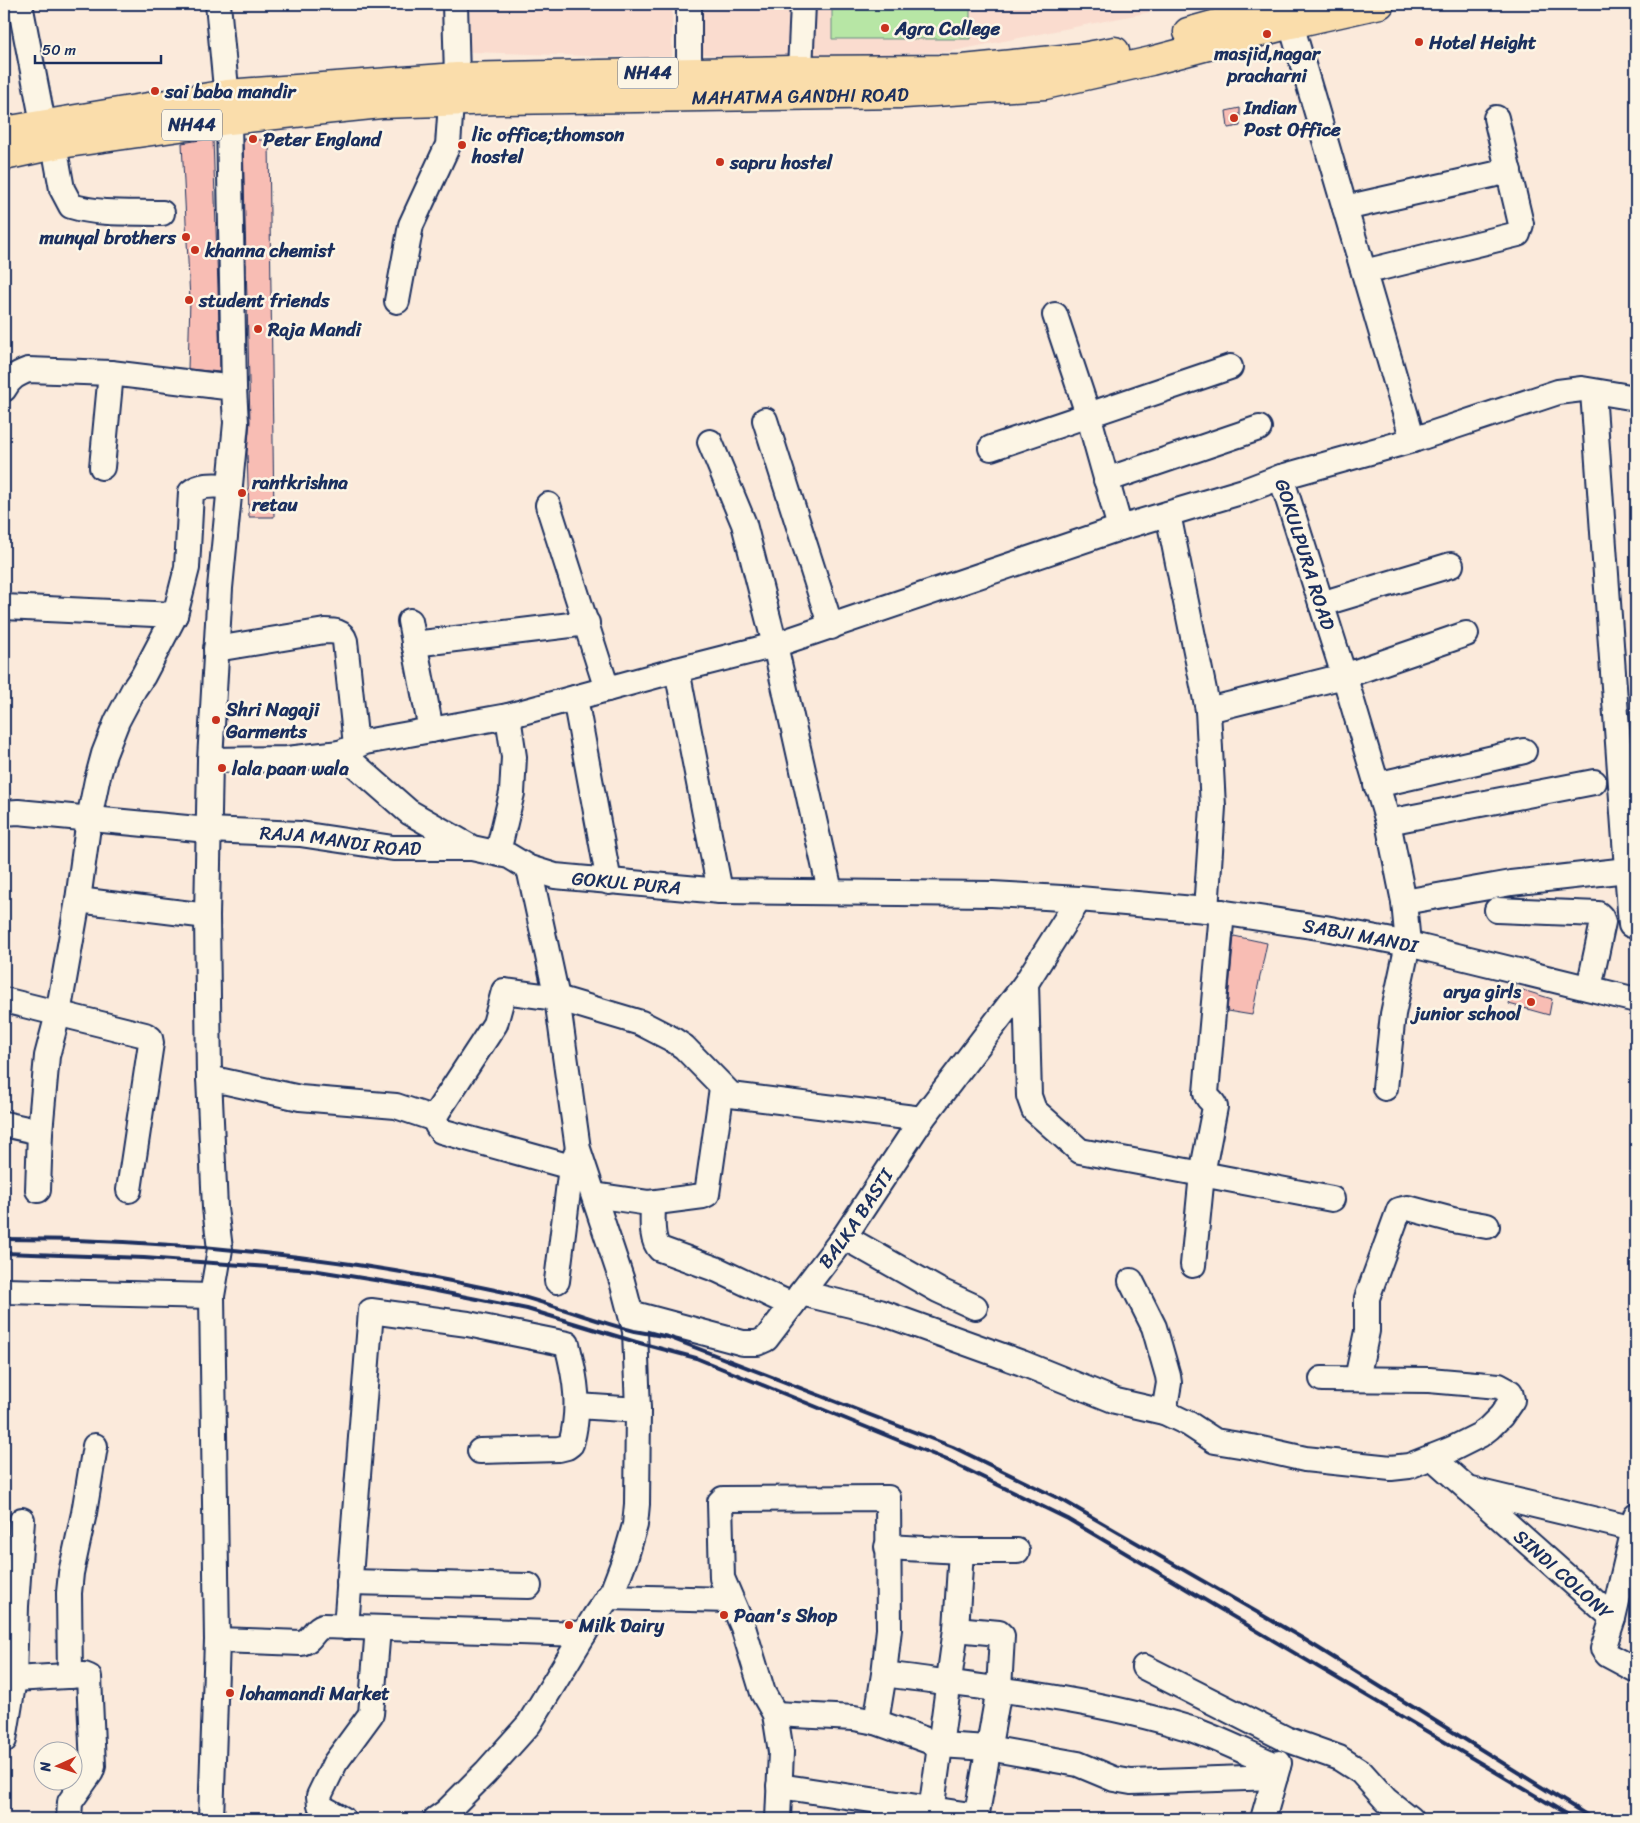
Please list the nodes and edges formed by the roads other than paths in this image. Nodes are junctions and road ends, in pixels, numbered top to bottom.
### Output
1 (20, 4) edge
2 (218, 4) edge
3 (455, 4) edge
4 (689, 4) edge
5 (803, 4) edge
6 (1380, 4) edge
7 (1288, 11) edge
8 (800, 70) junction
9 (688, 72) junction
10 (457, 76) junction
11 (452, 103) junction
12 (228, 107) junction
13 (1496, 118) dead end
14 (4, 131) edge
15 (49, 134) junction
16 (4, 156) edge
17 (1509, 171) junction
18 (1345, 208) junction
19 (162, 212) dead end
20 (1364, 272) junction
21 (397, 301) dead end
22 (1055, 315) dead end
23 (1230, 367) dead end
24 (111, 373) junction
25 (234, 388) junction
26 (4, 389) edge
27 (1593, 392) junction
28 (1636, 398) edge
29 (1088, 414) junction
30 (765, 420) dead end
31 (1259, 428) dead end
32 (1413, 440) junction
33 (710, 442) dead end
34 (991, 448) dead end
35 (102, 467) dead end
36 (1281, 477) junction
37 (1106, 480) junction
38 (230, 486) junction
39 (548, 505) dead end
40 (1168, 514) junction
41 (1120, 528) junction
42 (1451, 565) dead end
43 (1321, 604) junction
44 (4, 607) edge
45 (175, 615) junction
46 (410, 621) dead end
47 (586, 623) junction
48 (831, 627) junction
49 (1466, 634) dead end
50 (414, 644) junction
51 (775, 645) junction
52 (216, 648) junction
53 (677, 670) junction
54 (1344, 676) junction
55 (607, 689) junction
56 (575, 698) junction
57 (1208, 710) junction
58 (508, 716) junction
59 (1626, 729) edge
60 (431, 730) junction
61 (348, 749) junction
62 (1524, 751) dead end
63 (210, 760) junction
64 (1594, 782) dead end
65 (1376, 785) junction
66 (4, 813) edge
67 (89, 819) junction
68 (1388, 822) junction
69 (208, 830) junction
70 (472, 848) junction
71 (498, 852) junction
72 (529, 868) junction
73 (1627, 870) junction
74 (608, 882) junction
75 (720, 890) junction
76 (830, 891) junction
77 (1079, 899) junction
78 (78, 900) junction
79 (1404, 902) junction
80 (1497, 910) dead end
81 (1214, 911) junction
82 (207, 916) junction
83 (1631, 925) dead end
84 (1408, 944) junction
85 (1026, 984) junction
86 (1589, 988) junction
87 (557, 998) junction
88 (4, 1000) edge
89 (1636, 1000) edge
90 (58, 1014) junction
91 (209, 1078) junction
92 (722, 1088) junction
93 (1385, 1088) dead end
94 (434, 1119) junction
95 (922, 1120) junction
96 (4, 1124) edge
97 (40, 1132) junction
98 (575, 1158) junction
99 (1202, 1174) junction
100 (38, 1190) dead end
101 (129, 1190) dead end
102 (594, 1195) junction
103 (1332, 1199) dead end
104 (653, 1203) junction
105 (1486, 1226) dead end
106 (844, 1237) junction
107 (1193, 1265) dead end
108 (557, 1281) dead end
109 (1131, 1281) dead end
110 (4, 1291) edge
111 (212, 1296) junction
112 (796, 1299) junction
113 (975, 1307) dead end
114 (631, 1313) junction
115 (1322, 1379) dead end
116 (1357, 1379) junction
117 (578, 1406) junction
118 (638, 1410) junction
119 (1164, 1412) junction
120 (95, 1446) dead end
121 (480, 1451) dead end
122 (1451, 1475) junction
123 (22, 1520) dead end
124 (1635, 1522) edge
125 (887, 1547) junction
126 (961, 1551) junction
127 (1017, 1551) dead end
128 (349, 1582) junction
129 (529, 1586) dead end
130 (608, 1597) junction
131 (730, 1600) junction
132 (10, 1606) edge
133 (1613, 1618) junction
134 (346, 1628) junction
135 (378, 1628) junction
136 (956, 1629) junction
137 (584, 1634) junction
138 (217, 1640) junction
139 (1144, 1667) dead end
140 (1636, 1670) edge
141 (884, 1674) junction
142 (70, 1676) junction
143 (14, 1679) junction
144 (948, 1682) junction
145 (999, 1689) junction
146 (774, 1714) junction
147 (876, 1722) junction
148 (4, 1740) edge
149 (1294, 1742) junction
150 (940, 1745) junction
151 (988, 1748) junction
152 (1276, 1772) junction
153 (780, 1786) junction
154 (931, 1814) edge
155 (976, 1817) edge
156 (69, 1819) edge
157 (211, 1819) edge
158 (343, 1819) edge
159 (436, 1819) edge
160 (778, 1819) edge
161 (1263, 1819) edge
162 (1410, 1819) edge

1 - 15 street
2 - 12 street
3 - 10 street
4 - 9 street
5 - 8 street
6 - 7 highway, MAHATMA GANDHI ROAD / NH44
7 - 8 highway, MAHATMA GANDHI ROAD / NH44
7 - 11 highway, MAHATMA GANDHI ROAD / NH44
7 - 18 street
8 - 9 highway, MAHATMA GANDHI ROAD / NH44
9 - 10 highway, MAHATMA GANDHI ROAD / NH44
10 - 12 highway, MAHATMA GANDHI ROAD / NH44
11 - 12 highway, MAHATMA GANDHI ROAD / NH44
11 - 21 street
12 - 15 highway, MAHATMA GANDHI ROAD / NH44
12 - 25 street
13 - 17 street
14 - 15 highway, MAHATMA GANDHI ROAD / NH44
15 - 16 highway, MAHATMA GANDHI ROAD / NH44
15 - 19 street
17 - 18 street
17 - 20 street
18 - 20 street
20 - 32 street
22 - 29 street
23 - 29 street
24 - 25 street
24 - 26 street
24 - 35 street
25 - 38 street
27 - 28 street, GOKULPURA ROAD
27 - 32 street, GOKULPURA ROAD
27 - 59 street
29 - 34 street
29 - 37 street
30 - 48 street
31 - 37 street
32 - 36 street, GOKULPURA ROAD
33 - 51 street
36 - 40 street
36 - 43 street, GOKULPURA ROAD
37 - 41 street
38 - 45 street
38 - 52 street
39 - 47 street
40 - 41 street
40 - 57 street
41 - 48 street
42 - 43 street
43 - 54 street, GOKULPURA ROAD
44 - 45 street
45 - 67 street
46 - 50 street
47 - 50 street
47 - 55 street
48 - 51 street
49 - 54 street
50 - 60 street
51 - 53 street
51 - 76 street
52 - 61 street
52 - 63 street
53 - 55 street
53 - 75 street
54 - 57 street
54 - 65 street, GOKULPURA ROAD
55 - 56 street
56 - 58 street
56 - 74 street
57 - 81 street
58 - 60 street
58 - 71 street
59 - 73 street
60 - 61 street
61 - 63 street
61 - 70 street, GOKUL PURA
62 - 65 street
63 - 69 street
64 - 68 street
65 - 68 street, GOKULPURA ROAD
66 - 67 street, RAJA MANDI ROAD
67 - 69 street, RAJA MANDI ROAD
67 - 78 street
68 - 79 street, GOKULPURA ROAD
69 - 70 street, RAJA MANDI ROAD
69 - 82 street
70 - 71 street, GOKUL PURA
71 - 72 street, GOKUL PURA
72 - 74 street, GOKUL PURA
72 - 87 street
73 - 79 street
73 - 83 street
74 - 75 street, GOKUL PURA
75 - 76 street, GOKUL PURA
76 - 77 street, GOKUL PURA
77 - 81 street, SABJI MANDI
77 - 85 street, BALKA BASTI
78 - 82 street
78 - 90 street
79 - 84 street, GOKULPURA ROAD
80 - 86 street
81 - 84 street, SABJI MANDI
81 - 99 street
82 - 91 street
84 - 86 street, SABJI MANDI
84 - 93 street, GOKULPURA ROAD
85 - 95 street, BALKA BASTI
85 - 99 street
86 - 89 street, SABJI MANDI
87 - 92 street
87 - 94 street
87 - 98 street
88 - 90 street
90 - 97 street
90 - 101 street
91 - 94 street
91 - 111 street
92 - 95 street
92 - 104 street
94 - 98 street
95 - 106 street, BALKA BASTI
96 - 97 street
97 - 100 street
98 - 102 street
98 - 108 street
99 - 103 street
99 - 107 street
102 - 104 street
102 - 114 street
104 - 112 street
105 - 116 street
106 - 112 street, BALKA BASTI
106 - 113 street
109 - 119 street
110 - 111 street
111 - 138 street
112 - 114 street, BALKA BASTI
112 - 119 street
114 - 118 street
115 - 116 street
116 - 122 street
117 - 118 street
117 - 121 street
117 - 128 street
118 - 130 street
119 - 122 street
120 - 142 street
122 - 124 street, SINDI COLONY
122 - 133 street, SINDI COLONY
123 - 132 street
124 - 133 street, SINDI COLONY
125 - 126 street
125 - 131 street
125 - 141 street
126 - 127 street
126 - 136 street
128 - 129 street
128 - 134 street
130 - 131 street
130 - 137 street
131 - 146 street
132 - 143 street
133 - 140 street, SINDI COLONY
134 - 135 street
134 - 138 street
135 - 137 street
135 - 158 street
136 - 144 street
136 - 145 street
137 - 159 street
138 - 157 street
139 - 149 street
141 - 144 street
141 - 147 street
142 - 143 street
142 - 156 street
143 - 148 street
144 - 145 street
144 - 150 street
145 - 151 street
145 - 152 street
146 - 147 street
146 - 153 street
147 - 150 street
149 - 152 street
149 - 162 street
150 - 151 street
150 - 154 street
151 - 152 street
151 - 155 street
152 - 161 street
153 - 154 street
153 - 160 street
154 - 155 street

